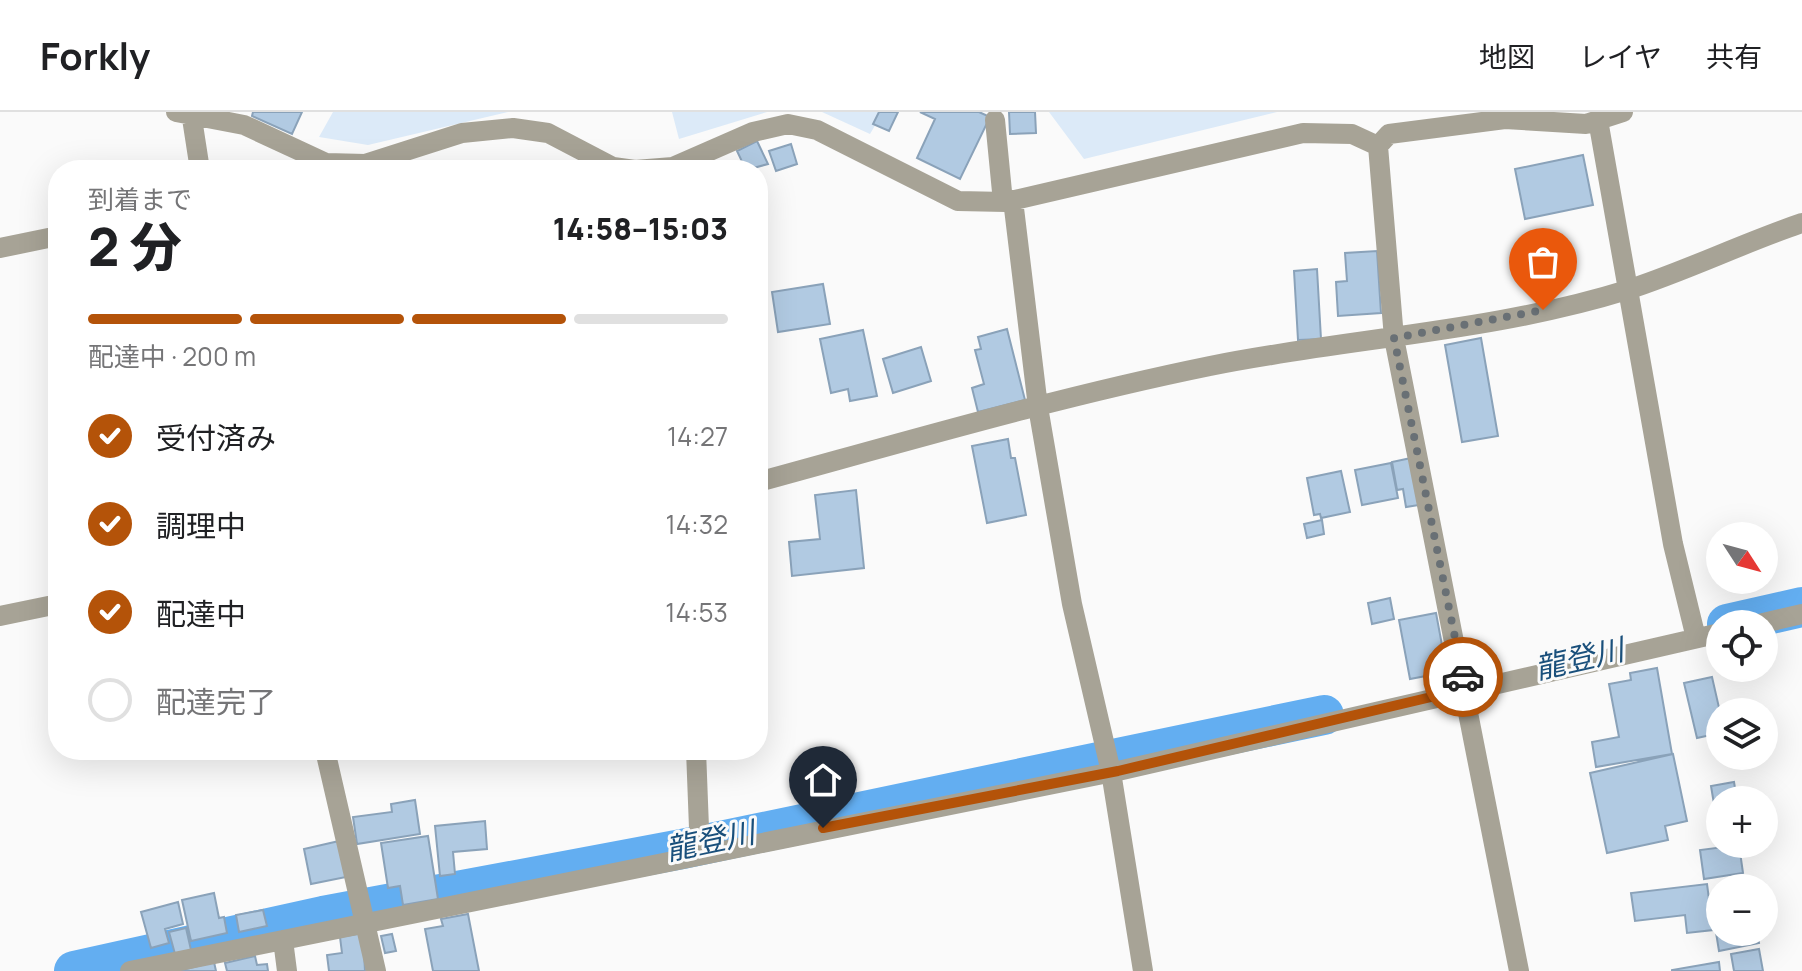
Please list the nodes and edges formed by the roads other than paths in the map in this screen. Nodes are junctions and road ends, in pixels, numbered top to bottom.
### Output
1 (1623, 112) edge
2 (185, 113) edge
3 (995, 120) dead end
4 (1598, 120) junction
5 (1378, 146) junction
6 (197, 160) edge
7 (320, 160) edge
8 (378, 160) edge
9 (600, 160) edge
10 (689, 160) edge
11 (1008, 201) junction
12 (1802, 223) edge
13 (48, 238) edge
14 (0, 248) edge
15 (1627, 289) junction
16 (1394, 338) junction
17 (1038, 407) junction
18 (768, 479) edge
19 (48, 606) edge
20 (1802, 614) edge
21 (0, 616) edge
22 (1778, 620) edge
23 (1706, 635) edge
24 (1695, 637) junction
25 (1465, 689) junction
26 (327, 760) edge
27 (696, 760) edge
28 (1111, 772) junction
29 (700, 854) junction
30 (363, 924) junction
31 (283, 940) junction
32 (130, 971) edge
33 (287, 971) edge
34 (376, 971) edge
35 (1143, 971) edge
36 (1519, 971) edge

1 - 4 street
2 - 6 street
2 - 7 street
3 - 11 street
4 - 5 street
4 - 15 street
5 - 11 street
5 - 16 street
8 - 9 street
10 - 11 street
11 - 17 street
12 - 15 street
13 - 14 street
15 - 16 street
15 - 24 street
16 - 17 street
16 - 25 street
17 - 18 street
17 - 28 street
19 - 21 street
20 - 22 street
23 - 24 street
24 - 25 street
25 - 28 street
25 - 36 street
26 - 30 street
27 - 29 street
28 - 29 street
28 - 35 street
29 - 30 street
30 - 31 street
30 - 34 street
31 - 32 street
31 - 33 street

